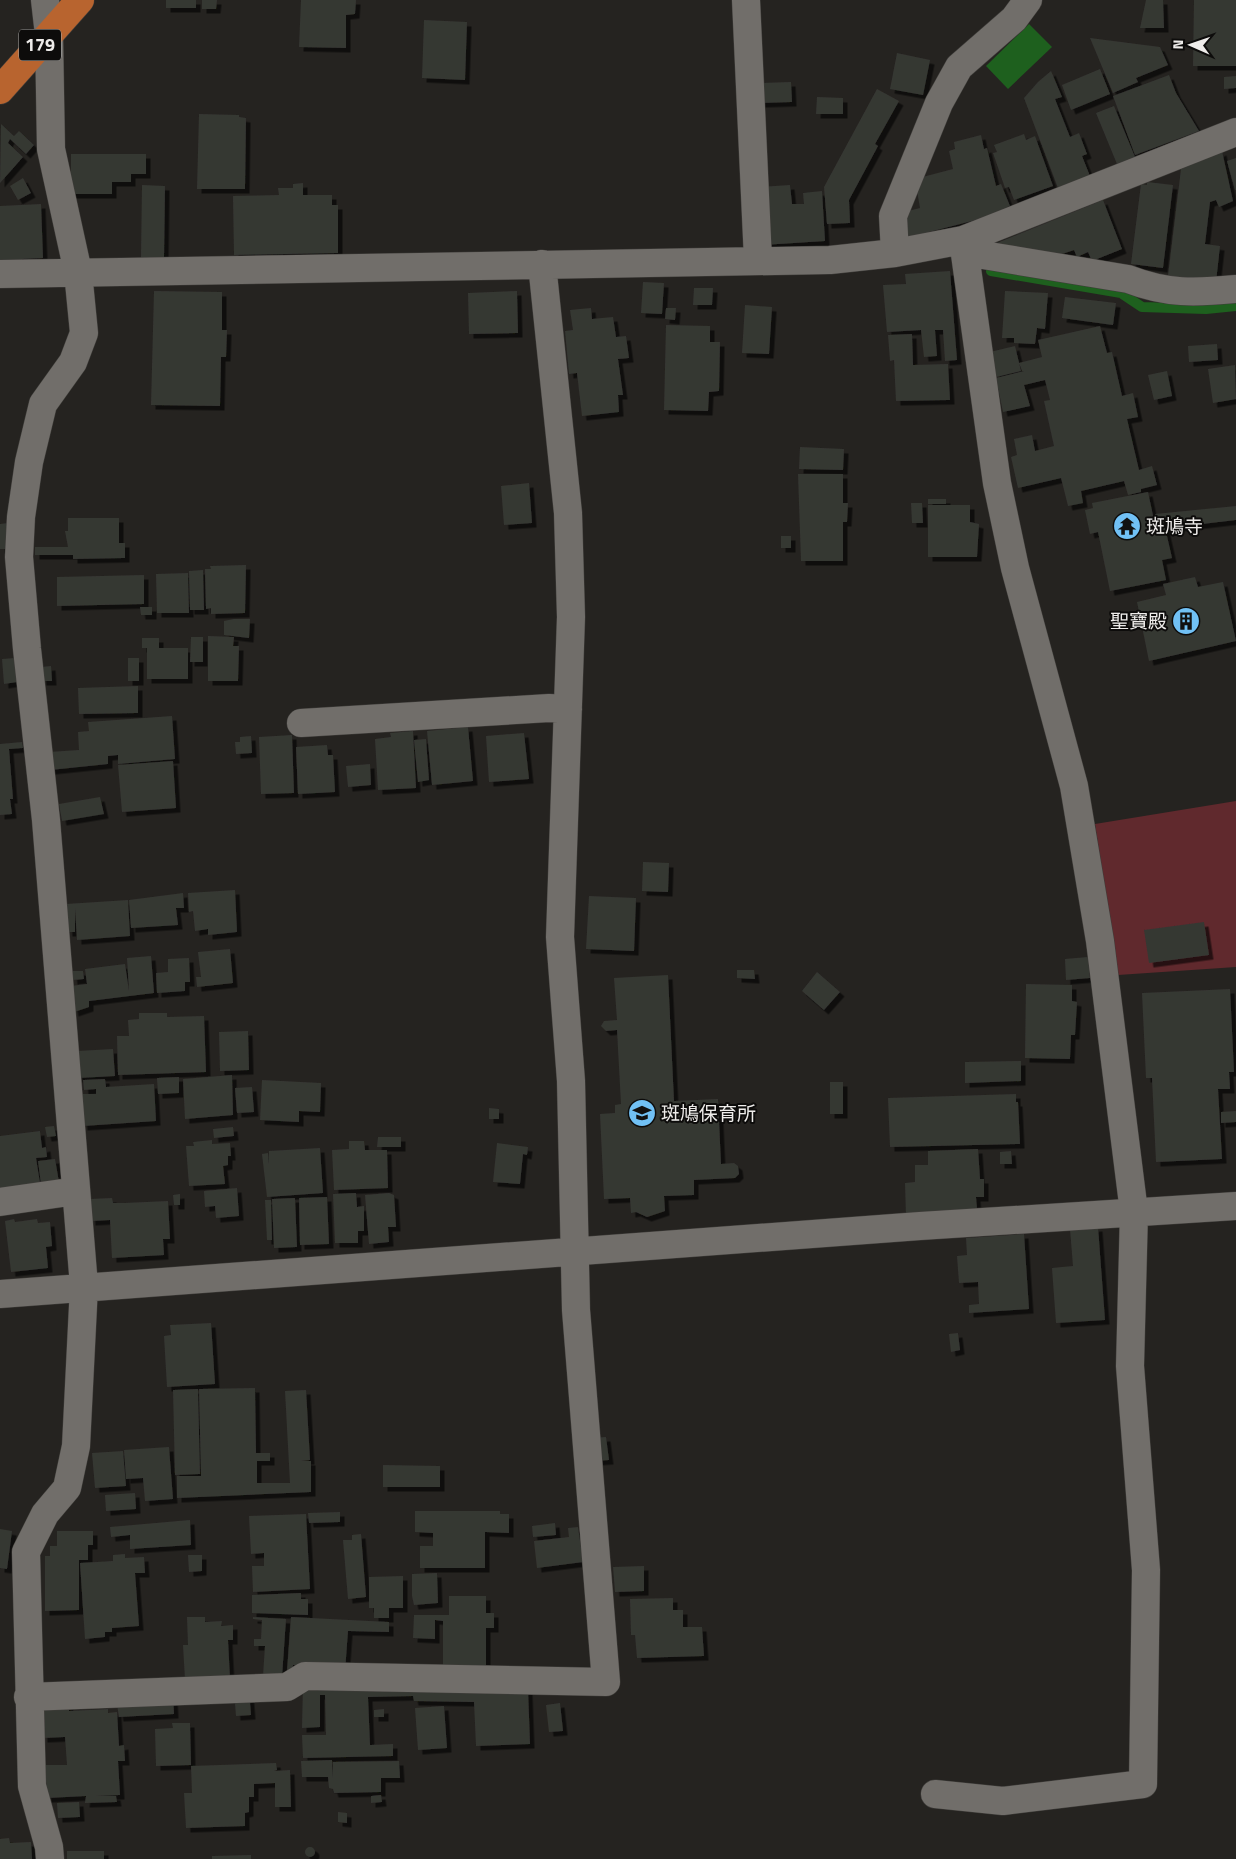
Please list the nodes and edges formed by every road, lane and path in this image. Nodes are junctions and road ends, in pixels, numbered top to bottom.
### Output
1 (44, 0) edge
2 (80, 0) edge
3 (746, 0) edge
4 (1028, 0) edge
5 (49, 35) junction
6 (0, 90) edge
7 (1236, 132) edge
8 (963, 240) junction
9 (894, 253) junction
10 (758, 260) junction
11 (542, 264) junction
12 (78, 272) junction
13 (0, 274) edge
14 (1236, 289) edge
15 (568, 710) junction
16 (301, 723) dead end
17 (76, 1191) junction
18 (0, 1202) edge
19 (1236, 1206) edge
20 (1134, 1212) junction
21 (574, 1252) junction
22 (84, 1286) junction
23 (0, 1294) edge
24 (28, 1697) junction
25 (935, 1794) dead end
26 (50, 1859) edge

1 - 5 street
2 - 5 highway, 179
3 - 10 street
4 - 9 street
5 - 6 highway, 179
5 - 12 street
7 - 8 street
8 - 9 street
8 - 14 street
8 - 20 street
9 - 10 street
10 - 11 street
11 - 12 street
11 - 15 street
12 - 13 street
12 - 17 street
15 - 16 street
15 - 21 street
17 - 18 street
17 - 22 street
19 - 20 street
20 - 21 street
20 - 25 street
21 - 22 street
21 - 24 street
22 - 23 street
22 - 24 street
24 - 26 street

